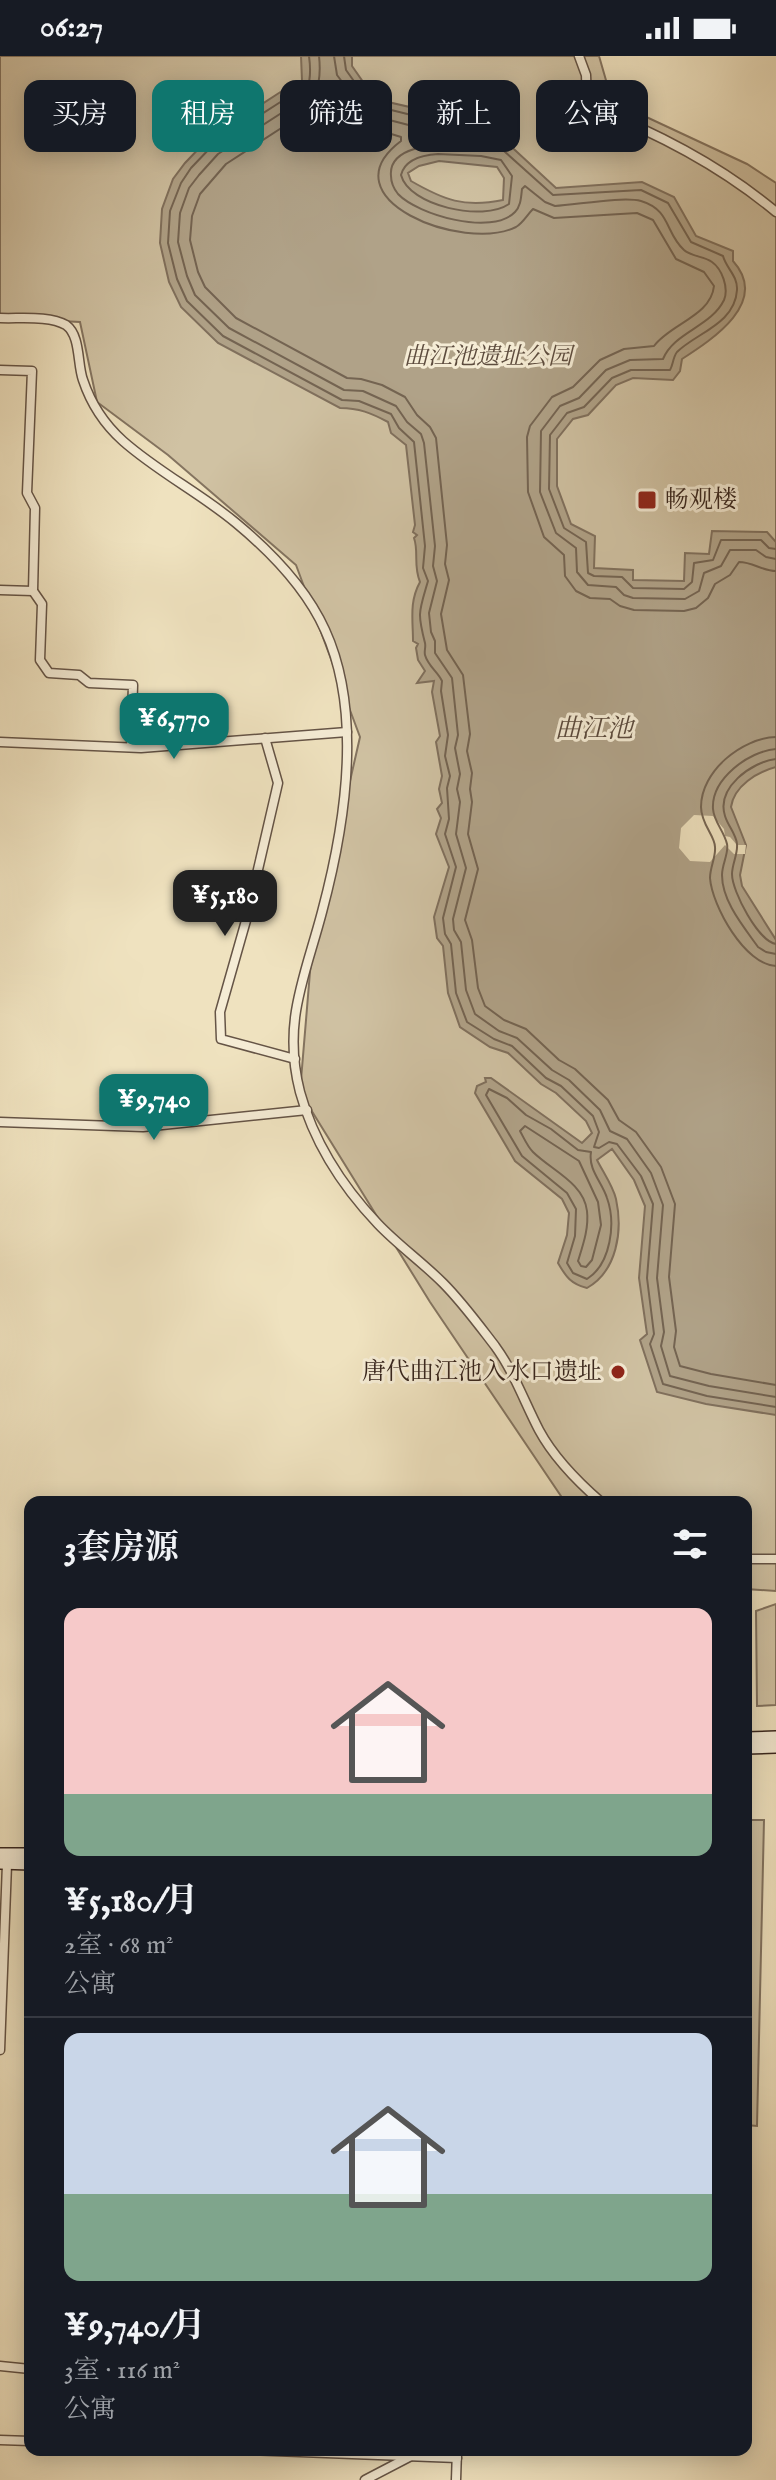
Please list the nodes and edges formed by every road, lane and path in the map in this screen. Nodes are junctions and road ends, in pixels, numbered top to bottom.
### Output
1 (579, 56) edge
2 (776, 212) edge
3 (0, 318) edge
4 (0, 370) edge
5 (0, 590) edge
6 (33, 591) junction
7 (347, 732) junction
8 (265, 738) junction
9 (0, 742) edge
10 (131, 747) junction
11 (295, 1059) junction
12 (307, 1110) junction
13 (0, 1122) edge
14 (594, 1496) edge
15 (752, 1559) edge
16 (776, 1559) edge
17 (776, 1737) edge
18 (752, 1738) edge
19 (776, 1747) edge
20 (752, 1748) edge
21 (24, 1855) edge
22 (2, 1860) edge
23 (24, 1863) edge
24 (0, 2050) edge
25 (0, 2366) edge
26 (24, 2368) edge
27 (0, 2440) edge
28 (24, 2441) edge
29 (411, 2456) edge
30 (457, 2456) edge
31 (365, 2480) edge
32 (456, 2480) edge

1 - 2 street
3 - 7 street
4 - 6 street
5 - 6 street
6 - 10 street
7 - 8 street
7 - 11 street
8 - 10 street
8 - 11 street
9 - 10 street
11 - 12 street
12 - 13 street
12 - 14 street
15 - 16 street
17 - 18 main road
19 - 20 main road
21 - 22 main road
22 - 23 main road
22 - 24 street
25 - 26 street
27 - 28 street
29 - 31 street
30 - 32 street

